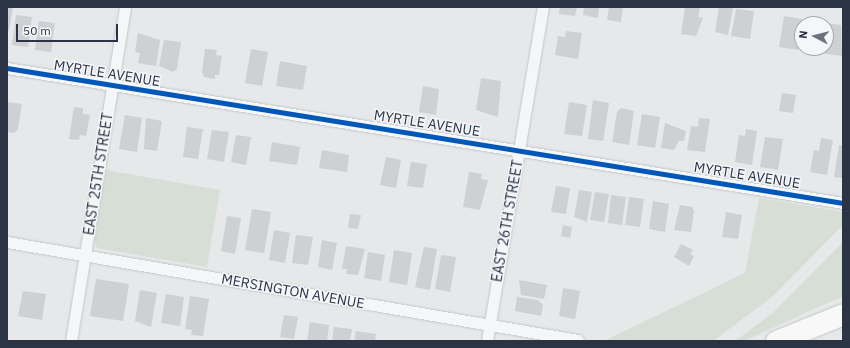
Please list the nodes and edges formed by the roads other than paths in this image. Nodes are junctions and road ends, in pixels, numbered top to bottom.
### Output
1 (125, 7) edge
2 (543, 7) edge
3 (7, 68) edge
4 (112, 86) junction
5 (519, 150) junction
6 (843, 203) edge
7 (7, 242) edge
8 (85, 255) junction
9 (843, 314) edge
10 (489, 325) junction
11 (578, 340) edge
12 (71, 341) edge
13 (487, 341) edge
14 (776, 341) edge

1 - 4 street, EAST 25TH STREET
2 - 5 street, EAST 26TH STREET
3 - 4 street, MYRTLE AVENUE
4 - 5 street, MYRTLE AVENUE
4 - 8 street, EAST 25TH STREET
5 - 6 street, MYRTLE AVENUE
5 - 10 street, EAST 26TH STREET
7 - 8 street, MERSINGTON AVENUE
8 - 10 street, MERSINGTON AVENUE
8 - 12 street, EAST 25TH STREET
9 - 14 highway
10 - 11 street, MERSINGTON AVENUE
10 - 13 street, EAST 26TH STREET

